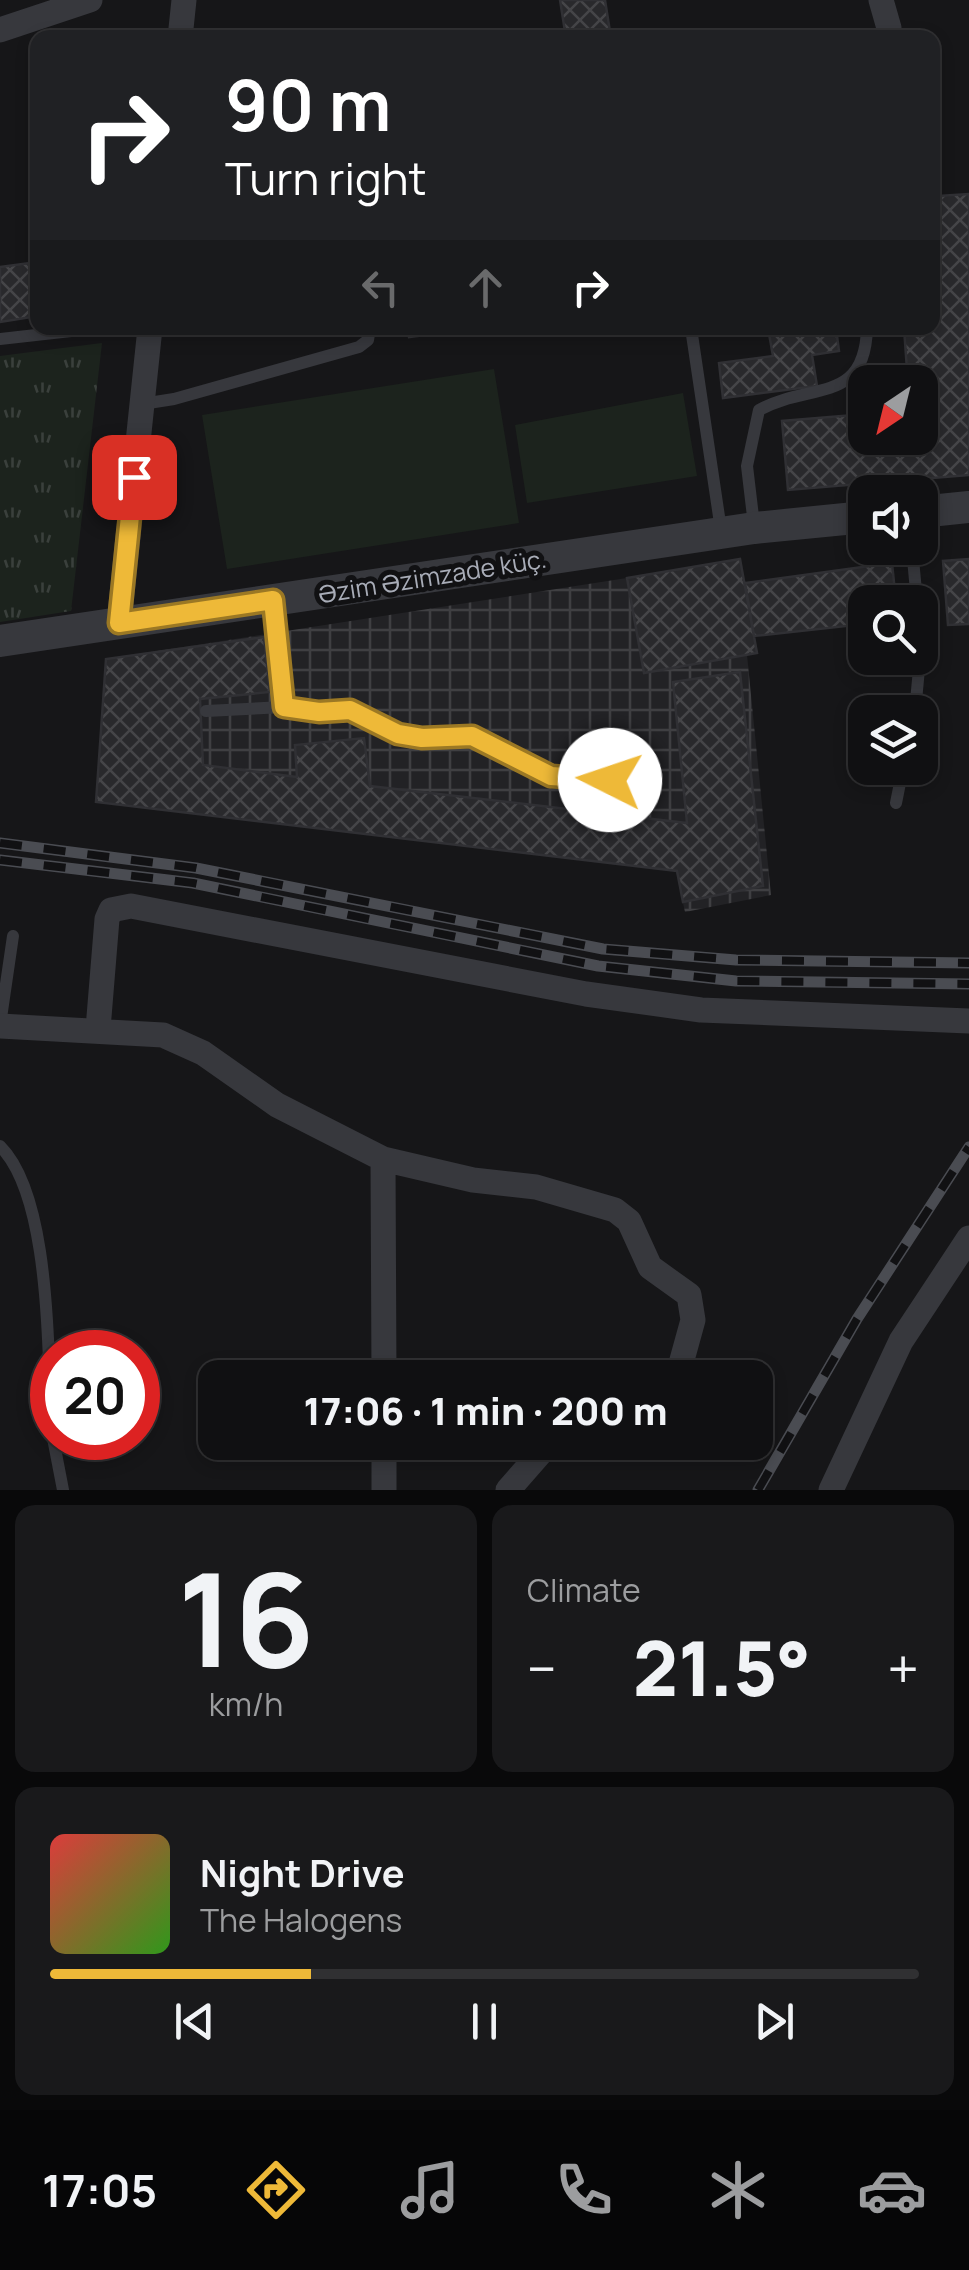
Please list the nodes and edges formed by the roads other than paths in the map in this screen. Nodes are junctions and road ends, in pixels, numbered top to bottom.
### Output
1 (90, 0) edge
2 (184, 0) edge
3 (881, 0) edge
4 (889, 28) dead end
5 (0, 30) edge
6 (181, 30) edge
7 (36, 335) edge
8 (149, 335) edge
9 (369, 335) edge
10 (692, 335) edge
11 (867, 335) edge
12 (0, 339) edge
13 (142, 404) junction
14 (969, 507) edge
15 (938, 510) edge
16 (848, 520) edge
17 (754, 528) junction
18 (721, 532) junction
19 (273, 600) junction
20 (119, 623) junction
21 (0, 642) edge
22 (284, 707) junction
23 (206, 711) dead end
24 (640, 782) dead end
25 (900, 785) edge
26 (896, 804) dead end
27 (13, 936) dead end
28 (969, 1021) edge
29 (0, 1025) edge
30 (98, 1029) junction
31 (0, 1146) edge
32 (383, 1158) junction
33 (969, 1238) edge
34 (44, 1330) edge
35 (384, 1360) edge
36 (683, 1360) edge
37 (57, 1460) edge
38 (384, 1460) edge
39 (534, 1460) edge
40 (62, 1490) edge
41 (384, 1490) edge
42 (508, 1490) edge
43 (831, 1490) edge

1 - 5 street
2 - 6 street
3 - 4 street
7 - 12 lane
8 - 13 street
9 - 13 lane
10 - 18 lane
11 - 17 lane
13 - 20 street
14 - 15 street
16 - 17 street, Əzim Əzimzade küç.
17 - 18 street, Əzim Əzimzade küç.
18 - 19 street, Əzim Əzimzade küç.
19 - 20 street, Əzim Əzimzade küç.
19 - 22 lane
20 - 21 street, Əzim Əzimzade küç.
22 - 23 lane
22 - 24 lane
25 - 26 lane
27 - 29 lane
28 - 30 street
29 - 30 street
30 - 32 street
31 - 34 lane
32 - 35 street
32 - 36 street
33 - 43 street
37 - 40 lane
38 - 41 street
39 - 42 street

